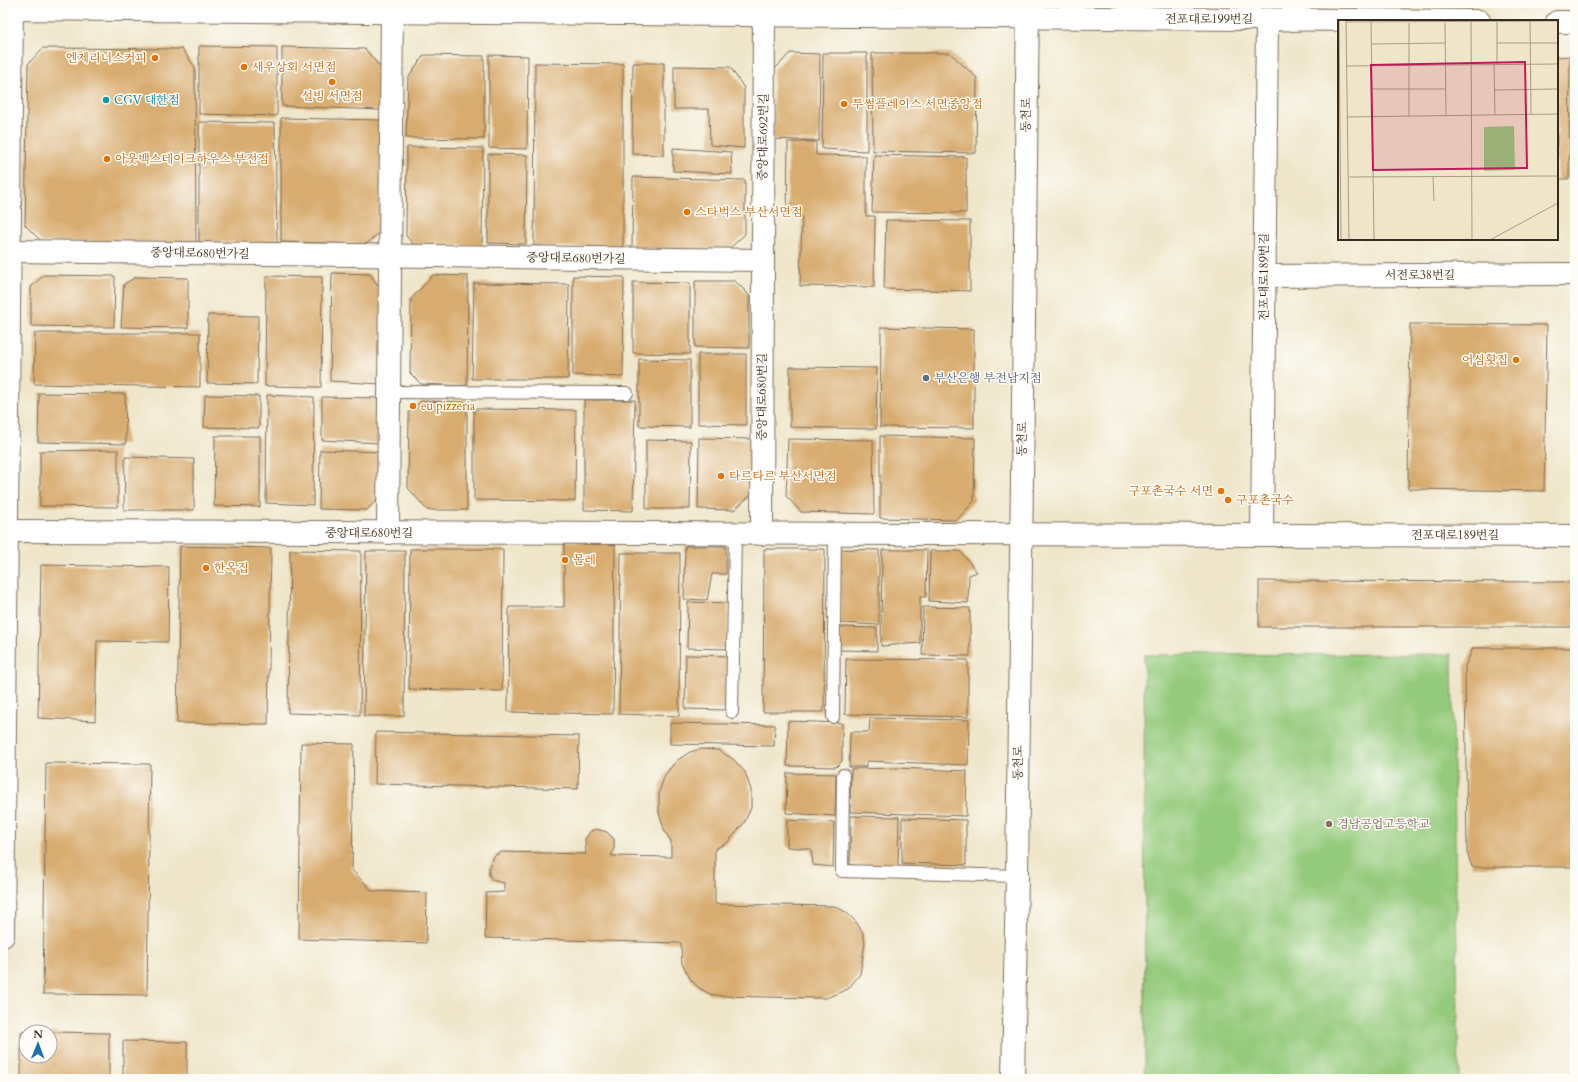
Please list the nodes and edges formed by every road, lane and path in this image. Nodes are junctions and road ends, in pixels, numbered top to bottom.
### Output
1 (9, 7) edge
2 (392, 7) edge
3 (764, 9) edge
4 (1028, 10) edge
5 (1294, 11) edge
6 (1267, 19) junction
7 (1460, 20) edge
8 (1558, 22) edge
9 (1575, 22) edge
10 (10, 251) junction
11 (390, 255) junction
12 (762, 260) junction
13 (1575, 274) edge
14 (1264, 276) junction
15 (389, 392) junction
16 (626, 393) dead end
17 (5, 531) edge
18 (388, 533) junction
19 (735, 534) junction
20 (762, 534) junction
21 (835, 534) junction
22 (1020, 534) junction
23 (1262, 535) junction
24 (1575, 536) edge
25 (732, 712) dead end
26 (833, 717) dead end
27 (843, 775) dead end
28 (1018, 876) junction
29 (3, 936) edge
30 (1013, 1079) edge

1 - 2 street
1 - 10 street
2 - 3 street
2 - 11 street
3 - 4 street
3 - 12 street, 중앙대로692번길
4 - 6 street, 전포대로199번길
4 - 22 street, 동천로
5 - 6 street, 전포대로199번길
5 - 7 street, 전포대로199번길
6 - 14 street, 전포대로189번길
8 - 9 street
10 - 11 street, 중앙대로680번가길
10 - 17 street
11 - 12 street, 중앙대로680번가길
11 - 15 street
12 - 20 street, 중앙대로680번길
13 - 14 street, 서전로38번길
14 - 23 street, 전포대로189번길
15 - 16 lane
15 - 18 street
17 - 18 street, 중앙대로680번길
17 - 29 street
18 - 19 street, 중앙대로680번길
19 - 20 street, 중앙대로680번길
19 - 25 lane
20 - 21 street, 중앙대로680번길
21 - 22 street, 중앙대로680번길
21 - 26 lane
22 - 23 street, 전포대로189번길
22 - 28 street, 동천로
23 - 24 street, 전포대로189번길
27 - 28 lane
28 - 30 street, 동천로

